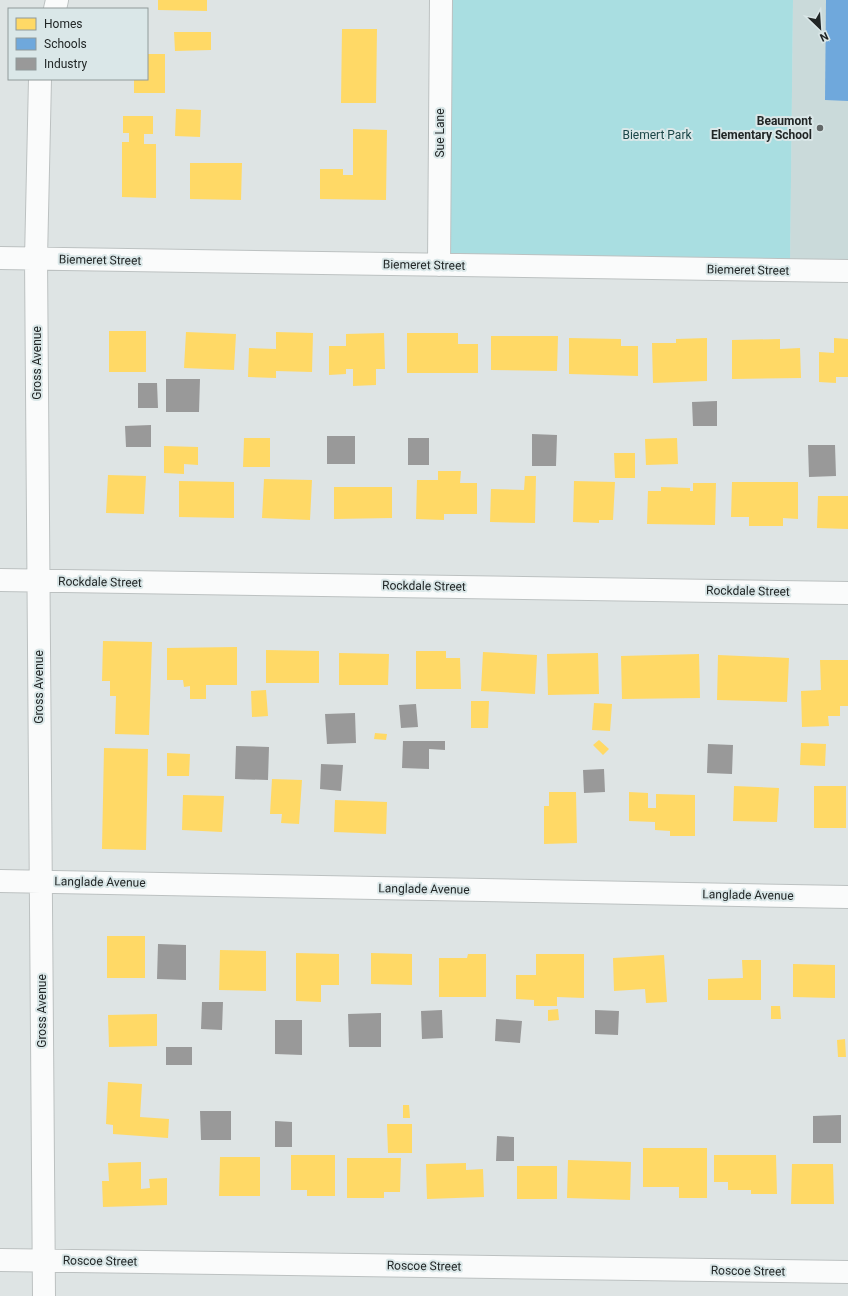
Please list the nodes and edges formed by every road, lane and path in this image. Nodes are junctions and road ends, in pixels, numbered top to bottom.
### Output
1 (441, 0) edge
2 (40, 80) edge
3 (0, 258) edge
4 (36, 259) junction
5 (439, 265) junction
6 (848, 272) edge
7 (0, 580) edge
8 (38, 581) junction
9 (848, 593) edge
10 (0, 881) edge
11 (41, 881) junction
12 (848, 897) edge
13 (0, 1260) edge
14 (44, 1260) junction
15 (848, 1272) edge
16 (44, 1296) edge

1 - 5 street, Sue Lane
2 - 4 street, Gross Avenue
3 - 4 street, Biemeret Street
4 - 5 street, Biemeret Street
4 - 8 street, Gross Avenue
5 - 6 street, Biemeret Street
7 - 8 street, Rockdale Street
8 - 9 street, Rockdale Street
8 - 11 street, Gross Avenue
10 - 11 street, Langlade Avenue
11 - 12 street, Langlade Avenue
11 - 14 street, Gross Avenue
13 - 14 street, Roscoe Street
14 - 15 street, Roscoe Street
14 - 16 street, Gross Avenue

